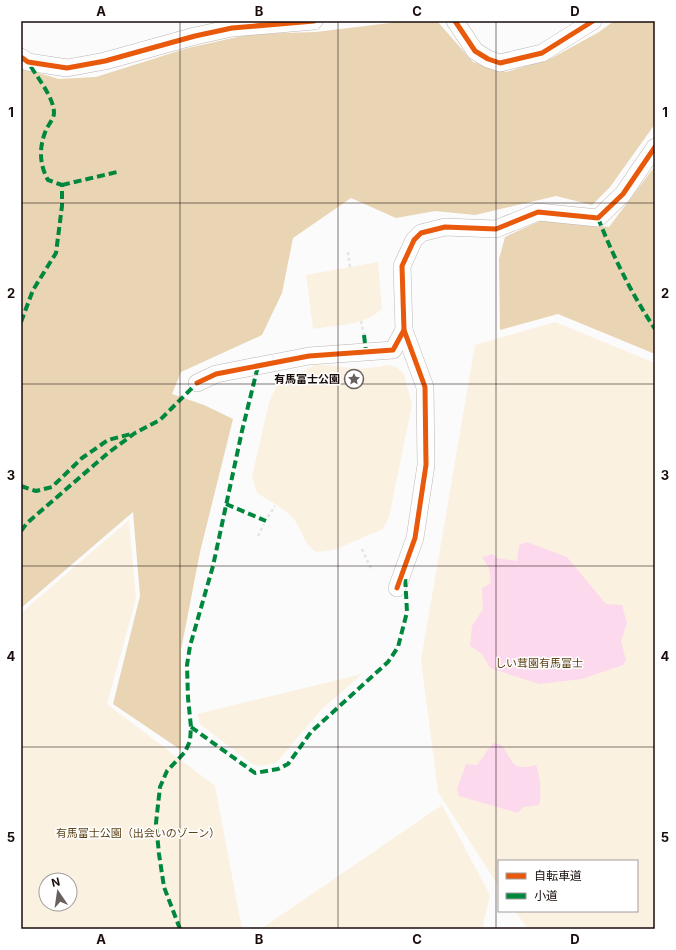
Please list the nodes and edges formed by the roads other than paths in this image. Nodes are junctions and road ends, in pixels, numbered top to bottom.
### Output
1 (314, 21) edge
2 (455, 21) edge
3 (593, 21) edge
4 (21, 57) edge
5 (655, 147) edge
6 (404, 330) junction
7 (197, 383) dead end
8 (397, 588) dead end

1 - 4 street
2 - 3 street
5 - 6 street
6 - 7 street
6 - 8 street

